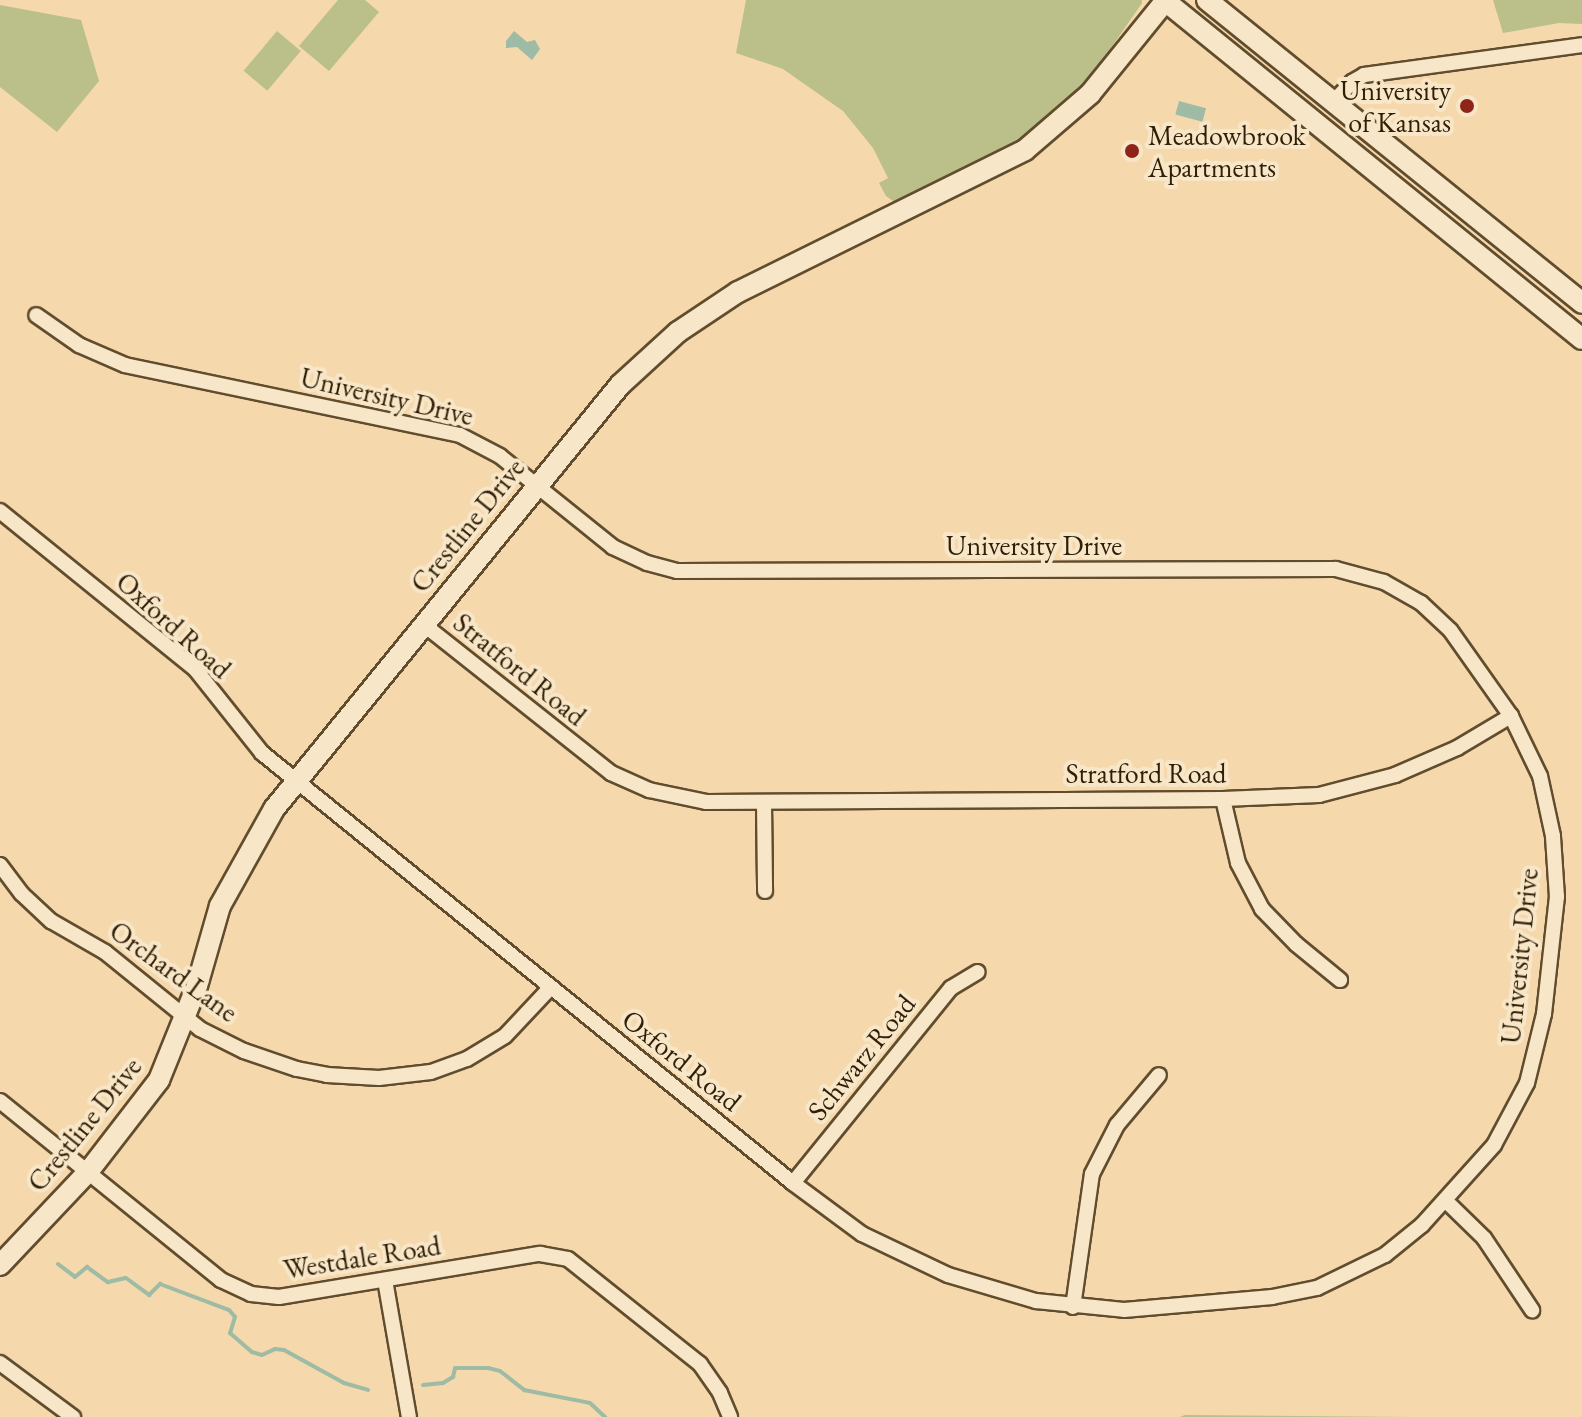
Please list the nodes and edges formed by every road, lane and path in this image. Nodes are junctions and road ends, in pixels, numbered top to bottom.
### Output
1 (1165, 0) edge
2 (1207, 0) edge
3 (1582, 45) edge
4 (1333, 102) junction
5 (1582, 303) edge
6 (36, 315) dead end
7 (1582, 339) edge
8 (536, 485) junction
9 (0, 511) edge
10 (423, 624) junction
11 (1511, 716) junction
12 (295, 780) junction
13 (1223, 799) junction
14 (764, 803) junction
15 (0, 865) edge
16 (765, 891) dead end
17 (978, 972) dead end
18 (1340, 980) dead end
19 (551, 987) junction
20 (186, 1017) junction
21 (1159, 1075) dead end
22 (0, 1101) edge
23 (88, 1172) junction
24 (793, 1183) junction
25 (1446, 1201) junction
26 (0, 1265) edge
27 (385, 1280) junction
28 (1073, 1307) junction
29 (1532, 1310) dead end
30 (0, 1363) edge
31 (73, 1417) edge
32 (409, 1417) edge
33 (730, 1417) edge

1 - 7 street
1 - 8 street, Crestline Drive
2 - 4 street
3 - 4 street
4 - 5 street
6 - 8 street, University Drive
8 - 10 street, Crestline Drive
8 - 11 street, University Drive
9 - 12 street, Oxford Road
10 - 12 street, Crestline Drive
10 - 14 street, Stratford Road
11 - 13 street, Stratford Road
11 - 25 street, University Drive
12 - 19 street, Oxford Road
12 - 20 street, Crestline Drive
13 - 14 street, Stratford Road
13 - 18 street
14 - 16 street
15 - 20 street, Orchard Lane
17 - 24 street, Schwarz Road
19 - 20 street, Orchard Lane
19 - 24 street, Oxford Road
20 - 23 street, Crestline Drive
21 - 28 street
22 - 23 street, Westdale Road
23 - 26 street, Crestline Drive
23 - 27 street, Westdale Road
24 - 28 street, Oxford Road
25 - 28 street, Oxford Road
25 - 29 street
27 - 32 street
27 - 33 street, Westdale Road
30 - 31 street

